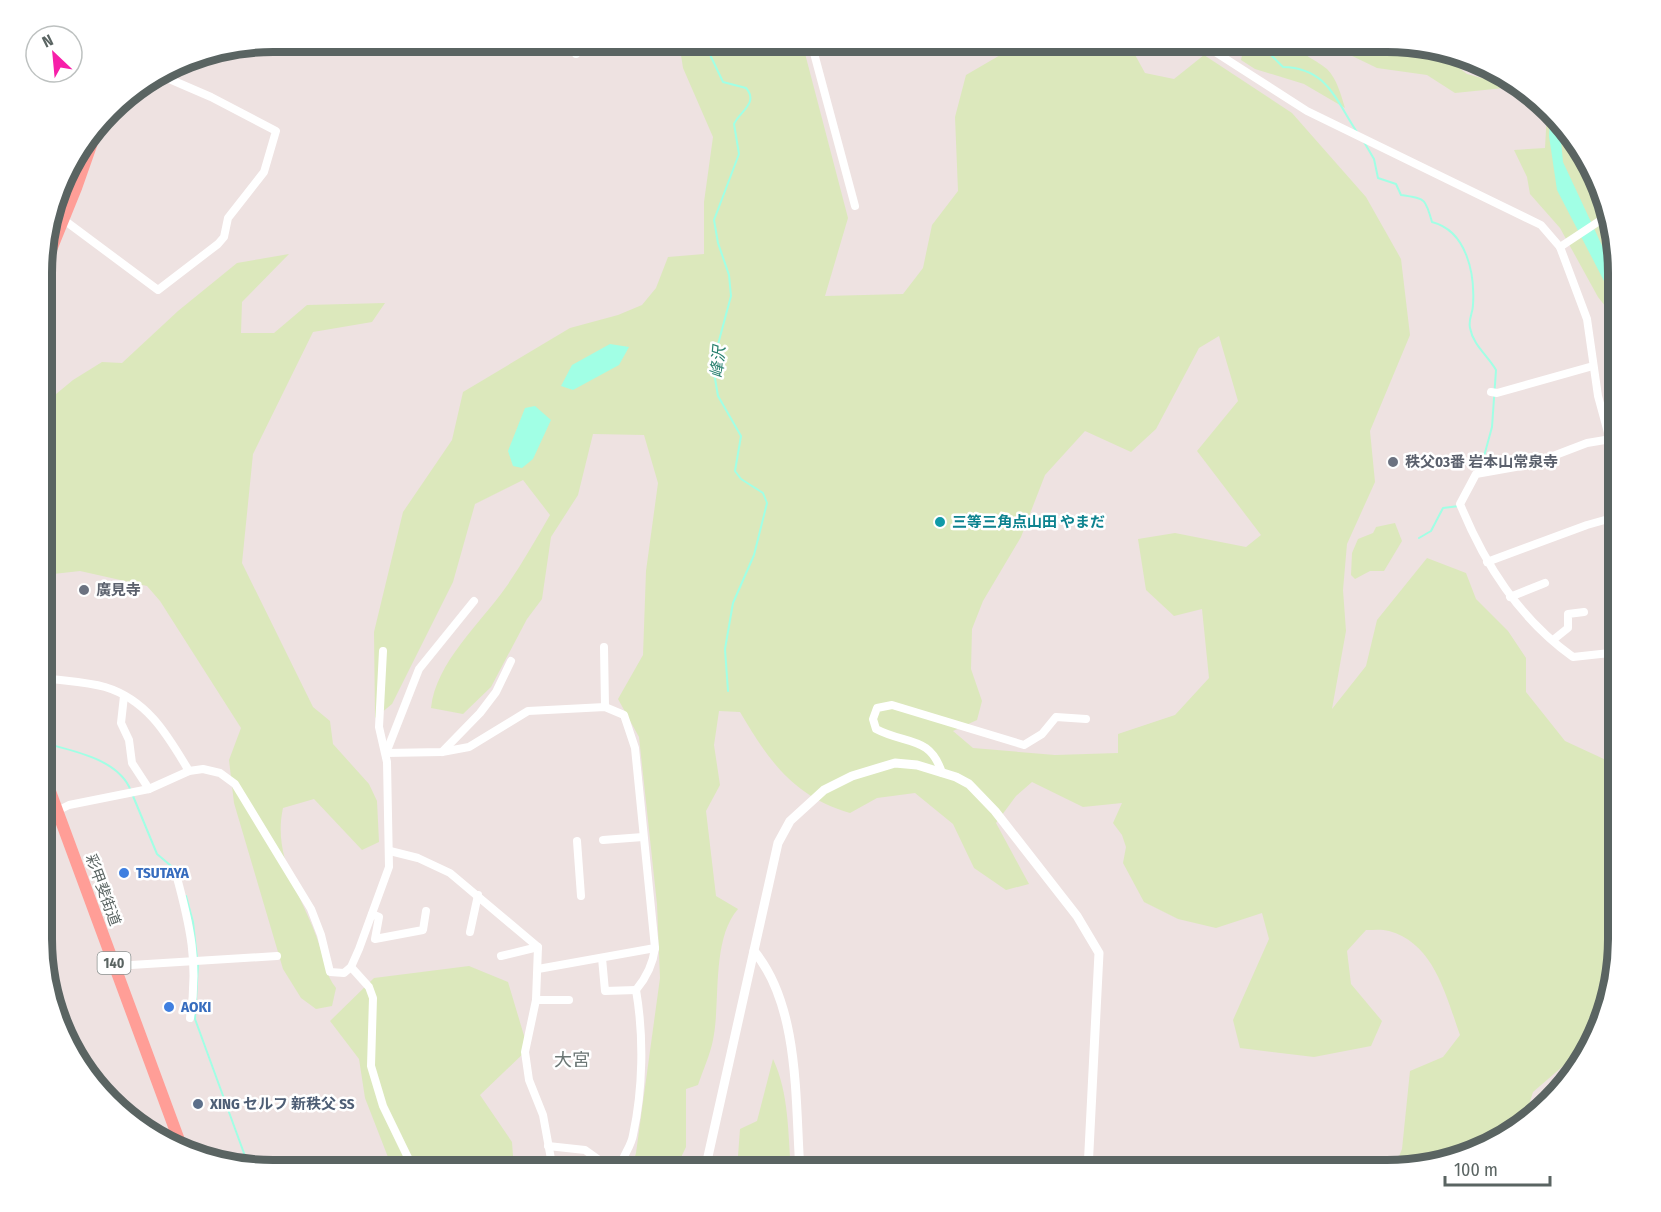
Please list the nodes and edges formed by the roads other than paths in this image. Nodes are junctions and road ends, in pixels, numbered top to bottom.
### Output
1 (814, 52) edge
2 (1215, 52) edge
3 (169, 79) edge
4 (88, 155) edge
5 (855, 206) dead end
6 (64, 220) junction
7 (1602, 220) edge
8 (55, 242) edge
9 (1563, 244) junction
10 (1593, 366) junction
11 (1491, 392) dead end
12 (1608, 429) edge
13 (1608, 440) edge
14 (1608, 519) edge
15 (1487, 562) junction
16 (1545, 583) dead end
17 (1510, 597) junction
18 (474, 601) dead end
19 (1584, 612) dead end
20 (1553, 640) junction
21 (604, 646) dead end
22 (383, 651) dead end
23 (1608, 653) edge
24 (511, 661) dead end
25 (52, 679) edge
26 (124, 696) junction
27 (605, 707) junction
28 (1086, 719) dead end
29 (442, 752) junction
30 (386, 753) junction
31 (189, 771) junction
32 (942, 772) junction
33 (149, 789) junction
34 (52, 797) edge
35 (57, 811) junction
36 (643, 837) junction
37 (603, 840) dead end
38 (577, 841) dead end
39 (390, 851) junction
40 (176, 874) dead end
41 (478, 895) junction
42 (582, 896) dead end
43 (426, 911) dead end
44 (372, 914) junction
45 (470, 932) dead end
46 (538, 948) junction
47 (656, 948) junction
48 (754, 951) junction
49 (277, 956) dead end
50 (501, 956) dead end
51 (602, 958) junction
52 (194, 961) junction
53 (115, 966) junction
54 (351, 967) junction
55 (538, 969) junction
56 (636, 990) junction
57 (536, 1000) junction
58 (569, 1000) dead end
59 (190, 1018) dead end
60 (178, 1138) edge
61 (548, 1146) junction
62 (409, 1160) edge
63 (551, 1160) edge
64 (599, 1160) edge
65 (622, 1160) edge
66 (707, 1160) edge
67 (799, 1160) edge
68 (1089, 1160) edge

1 - 5 street
2 - 9 street
3 - 6 street
4 - 6 highway
6 - 8 highway
7 - 9 street
9 - 10 street
10 - 11 street
10 - 12 street
13 - 15 street
14 - 15 street
15 - 17 street
16 - 17 street
17 - 20 street
18 - 30 street
19 - 20 street
20 - 23 street
21 - 27 street
22 - 30 street
24 - 29 street
25 - 26 street
26 - 31 street
26 - 33 street
27 - 29 street
27 - 36 street
28 - 32 street
29 - 30 street
30 - 39 street
31 - 33 street
31 - 54 street
32 - 48 street
32 - 68 street
33 - 35 street
34 - 35 highway, 彩甲斐街道 / 140
35 - 53 highway, 彩甲斐街道 / 140
36 - 37 street
36 - 47 street
38 - 42 street
39 - 41 street
39 - 44 street
40 - 52 street
41 - 45 street
41 - 46 street
43 - 44 street
44 - 54 street
46 - 50 street
46 - 55 street
47 - 51 street
47 - 56 street
48 - 66 street
48 - 67 street
49 - 52 street
51 - 55 street
51 - 56 street
52 - 53 street
52 - 59 street
53 - 60 highway, 彩甲斐街道 / 140
54 - 62 street
55 - 57 street
56 - 65 street
57 - 58 street
57 - 61 street
61 - 63 street
61 - 64 street

